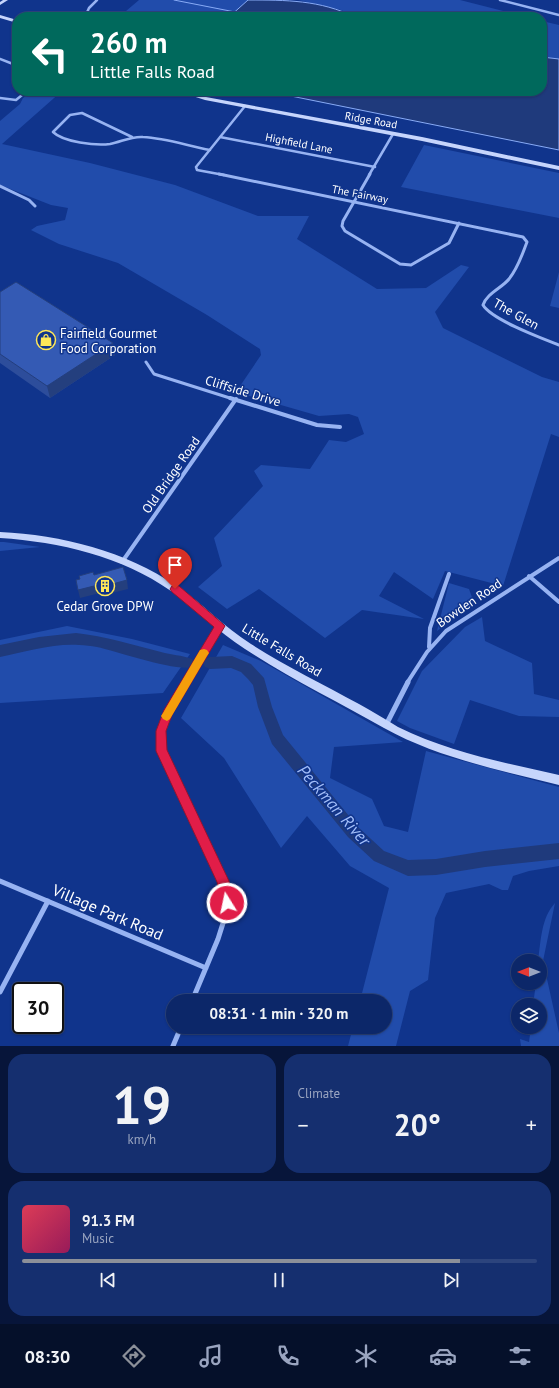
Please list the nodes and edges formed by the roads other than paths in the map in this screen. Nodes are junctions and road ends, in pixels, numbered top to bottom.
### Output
1 (6, 0) edge
2 (97, 0) edge
3 (500, 0) edge
4 (0, 4) edge
5 (87, 12) edge
6 (559, 15) edge
7 (0, 16) edge
8 (12, 20) edge
9 (0, 59) edge
10 (12, 64) edge
11 (21, 96) edge
12 (198, 96) edge
13 (0, 98) edge
14 (245, 106) junction
15 (393, 134) junction
16 (132, 137) junction
17 (220, 137) junction
18 (210, 150) junction
19 (375, 167) junction
20 (559, 168) edge
21 (0, 186) edge
22 (354, 202) junction
23 (35, 206) dead end
24 (459, 223) junction
25 (518, 235) joint
26 (559, 345) edge
27 (146, 362) dead end
28 (236, 400) junction
29 (340, 427) dead end
30 (0, 535) edge
31 (559, 558) edge
32 (122, 562) junction
33 (449, 574) dead end
34 (529, 576) junction
35 (559, 602) edge
36 (220, 626) junction
37 (429, 647) junction
38 (386, 725) junction
39 (559, 780) edge
40 (0, 881) edge
41 (48, 901) junction
42 (206, 968) junction
43 (0, 992) edge
44 (195, 994) edge
45 (178, 1034) edge
46 (173, 1046) edge

1 - 4 main road
2 - 5 street
3 - 6 street
7 - 8 main road
9 - 10 street
11 - 13 street
12 - 14 main road, Ridge Road
14 - 15 main road, Ridge Road
14 - 17 street
15 - 19 street
15 - 20 main road, Ridge Road
16 - 16 street
16 - 18 street
17 - 18 street
17 - 19 street, Highfield Lane
18 - 22 street, The Fairway
19 - 22 street
21 - 23 street
22 - 24 street, The Fairway
22 - 24 street
24 - 25 street, The Fairway
25 - 26 street, The Glen
27 - 28 street, Cliffside Drive
28 - 29 street, Cliffside Drive
28 - 32 street, Old Bridge Road
30 - 32 main road, Little Falls Road
31 - 34 street, Bowden Road
32 - 36 main road, Little Falls Road
33 - 37 street
34 - 35 street
34 - 37 street, Bowden Road
36 - 38 main road, Little Falls Road
36 - 42 street
37 - 38 street, Bowden Road
38 - 39 main road, Little Falls Road
40 - 41 street, Village Park Road
41 - 42 street, Village Park Road
41 - 43 street
42 - 44 street
45 - 46 street

